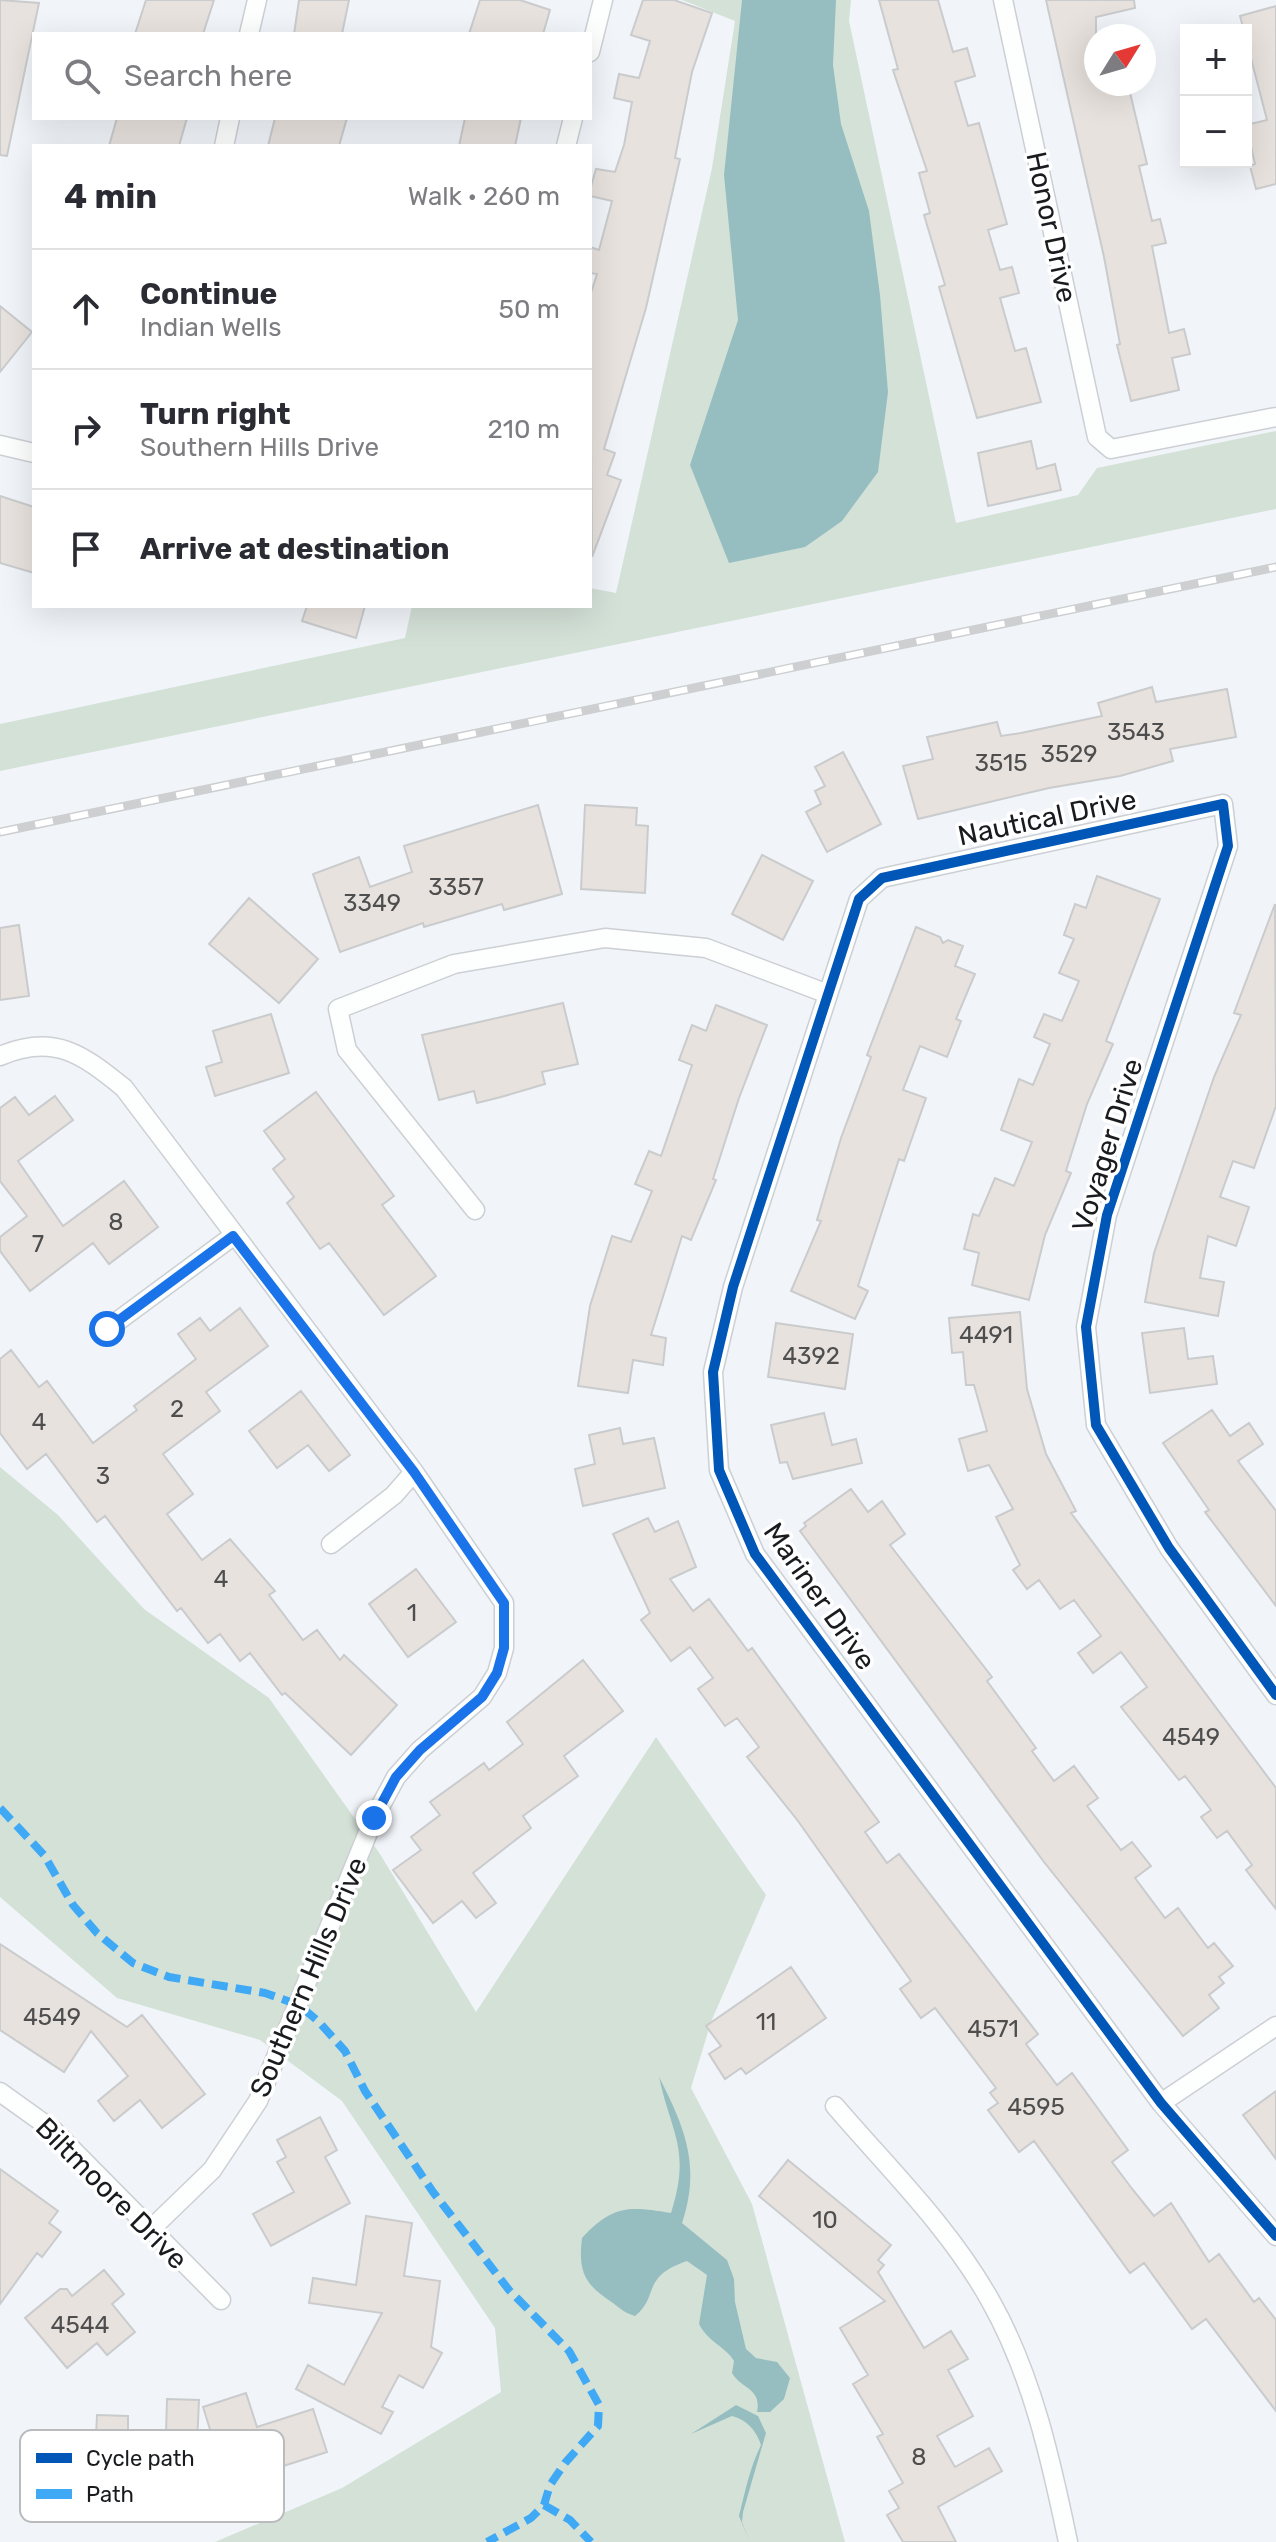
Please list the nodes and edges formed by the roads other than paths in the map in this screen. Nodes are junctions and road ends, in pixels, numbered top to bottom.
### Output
1 (257, 0) edge
2 (603, 0) edge
3 (1003, 0) edge
4 (249, 32) edge
5 (592, 44) edge
6 (230, 120) edge
7 (572, 120) edge
8 (224, 144) edge
9 (566, 144) edge
10 (1276, 417) edge
11 (0, 445) edge
12 (32, 453) edge
13 (1223, 804) joint
14 (882, 878) joint
15 (828, 994) junction
16 (0, 1056) edge
17 (475, 1210) dead end
18 (233, 1236) junction
19 (107, 1329) dead end
20 (414, 1472) junction
21 (331, 1544) dead end
22 (1276, 1695) edge
23 (1276, 2026) edge
24 (0, 2092) edge
25 (1161, 2103) junction
26 (835, 2106) dead end
27 (150, 2230) junction
28 (1276, 2236) edge
29 (221, 2300) dead end
30 (1068, 2542) edge

1 - 4 street
2 - 5 street
3 - 10 street, Honor Drive
6 - 8 street
7 - 9 street
11 - 12 street
13 - 14 street, Nautical Drive
13 - 22 street, Voyager Drive
14 - 15 street, Mariner Drive
15 - 17 street
15 - 25 street, Mariner Drive
16 - 18 street, Southern Hills Drive
18 - 19 street
18 - 20 street, Southern Hills Drive
20 - 21 street
20 - 27 street, Southern Hills Drive
23 - 25 street
24 - 27 street, Biltmoore Drive
25 - 28 street, Mariner Drive
26 - 30 street
27 - 29 street, Biltmoore Drive

